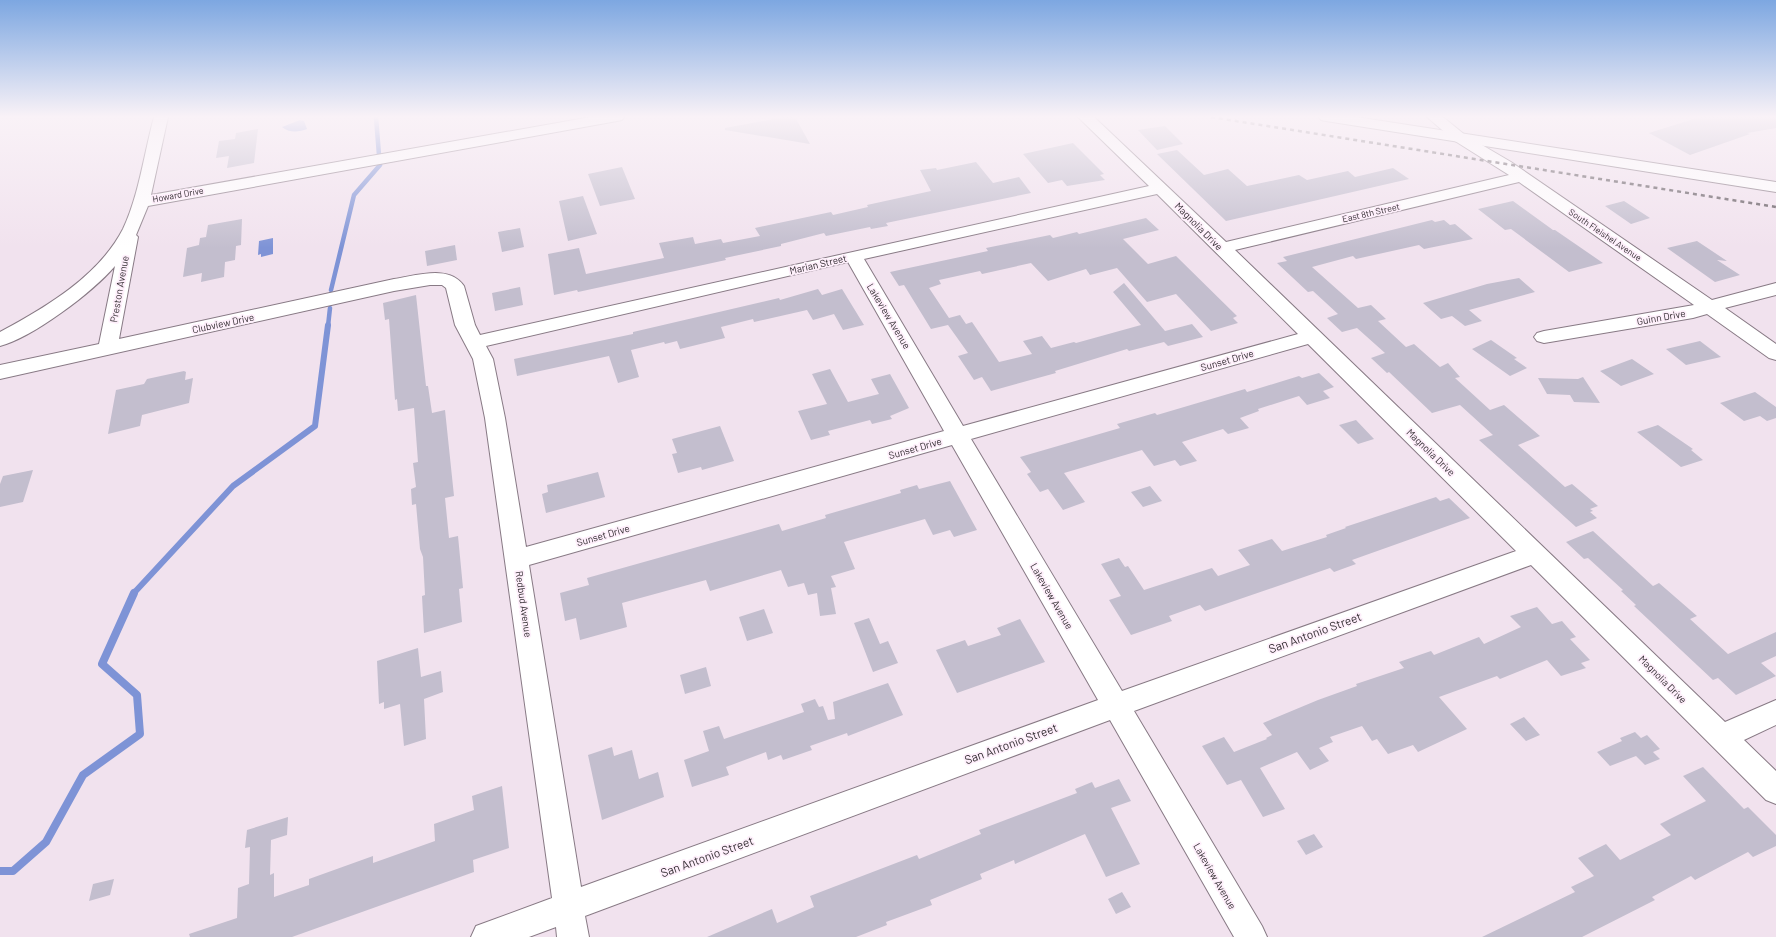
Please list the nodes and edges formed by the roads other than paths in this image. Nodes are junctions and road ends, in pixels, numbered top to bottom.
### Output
1 (150, 161) edge
2 (372, 161) edge
3 (1131, 161) edge
4 (1498, 161) edge
5 (1607, 161) edge
6 (1520, 177) junction
7 (1776, 187) edge
8 (1161, 188) junction
9 (140, 202) junction
10 (130, 230) junction
11 (1221, 248) junction
12 (853, 256) junction
13 (447, 279) joint
14 (1776, 289) edge
15 (1710, 307) junction
16 (1312, 336) junction
17 (1544, 337) dead end
18 (0, 340) edge
19 (475, 342) junction
20 (108, 348) junction
21 (1776, 353) edge
22 (0, 372) edge
23 (959, 436) junction
24 (1535, 554) junction
25 (517, 559) junction
26 (1115, 706) junction
27 (1776, 712) edge
28 (1722, 737) junction
29 (1776, 790) edge
30 (568, 908) junction
31 (486, 937) edge
32 (573, 937) edge
33 (1251, 937) edge

1 - 9 street
2 - 9 street, Howard Drive
3 - 8 street, Magnolia Drive
4 - 6 street, South Fleishel Avenue
5 - 7 street
6 - 11 street, East 8th Street
6 - 15 street, South Fleishel Avenue
8 - 11 street, Magnolia Drive
8 - 12 street, Marian Street
9 - 10 street
10 - 18 street
10 - 20 street, Preston Avenue
11 - 16 street, Magnolia Drive
12 - 19 street, Marian Street
12 - 23 street, Lakeview Avenue
13 - 19 street, Redbud Avenue
13 - 20 street, Clubview Drive
14 - 15 street, Guinn Drive
15 - 17 street, Guinn Drive
15 - 21 street, South Fleishel Avenue
16 - 23 street, Sunset Drive
16 - 24 street, Magnolia Drive
19 - 25 street, Redbud Avenue
20 - 22 street, Clubview Drive
23 - 25 street, Sunset Drive
23 - 26 street, Lakeview Avenue
24 - 26 street, San Antonio Street
24 - 28 street, Magnolia Drive
25 - 30 street, Redbud Avenue
26 - 30 street, San Antonio Street
26 - 33 street, Lakeview Avenue
27 - 28 street
28 - 29 street, Magnolia Drive
30 - 31 street, San Antonio Street
30 - 32 street, Redbud Avenue

